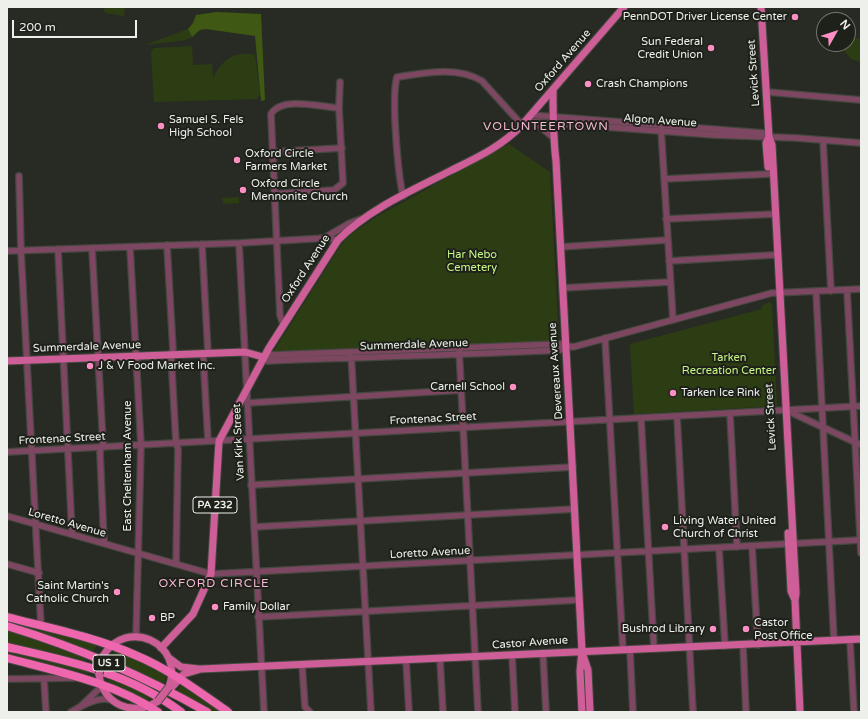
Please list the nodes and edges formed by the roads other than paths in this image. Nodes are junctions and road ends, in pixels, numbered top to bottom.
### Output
1 (624, 7) edge
2 (761, 7) edge
3 (340, 82) dead end
4 (553, 90) junction
5 (767, 92) junction
6 (861, 100) edge
7 (339, 108) junction
8 (528, 121) junction
9 (554, 121) junction
10 (661, 128) junction
11 (769, 137) junction
12 (554, 138) junction
13 (823, 140) junction
14 (861, 143) edge
15 (342, 148) junction
16 (272, 152) junction
17 (769, 174) junction
18 (19, 176) dead end
19 (664, 179) junction
20 (274, 194) junction
21 (403, 196) junction
22 (773, 214) junction
23 (361, 219) junction
24 (666, 219) junction
25 (323, 238) junction
26 (277, 240) junction
27 (338, 240) junction
28 (667, 240) junction
29 (239, 243) junction
30 (202, 244) junction
31 (167, 245) junction
32 (130, 247) junction
33 (560, 247) junction
34 (92, 248) junction
35 (58, 249) junction
36 (21, 250) junction
37 (7, 251) edge
38 (773, 255) junction
39 (669, 261) junction
40 (669, 282) junction
41 (562, 288) junction
42 (861, 289) edge
43 (847, 290) junction
44 (816, 291) junction
45 (831, 291) junction
46 (778, 293) junction
47 (673, 320) junction
48 (283, 324) junction
49 (605, 338) junction
50 (566, 347) junction
51 (459, 351) junction
52 (245, 352) junction
53 (206, 353) junction
54 (171, 354) junction
55 (351, 355) junction
56 (136, 356) junction
57 (98, 357) junction
58 (263, 357) junction
59 (64, 358) junction
60 (27, 360) junction
61 (7, 361) edge
62 (247, 388) junction
63 (462, 390) junction
64 (355, 397) junction
65 (247, 403) junction
66 (861, 406) edge
67 (853, 407) junction
68 (821, 408) junction
69 (784, 410) junction
70 (730, 413) junction
71 (677, 416) junction
72 (641, 418) junction
73 (610, 420) junction
74 (571, 422) junction
75 (822, 427) junction
76 (463, 428) junction
77 (356, 434) junction
78 (249, 440) junction
79 (219, 441) junction
80 (208, 442) junction
81 (176, 443) junction
82 (855, 443) junction
83 (141, 445) junction
84 (861, 445) edge
85 (102, 447) junction
86 (68, 449) junction
87 (32, 451) junction
88 (7, 452) edge
89 (573, 467) junction
90 (466, 474) junction
91 (359, 479) junction
92 (252, 485) junction
93 (575, 510) junction
94 (468, 515) junction
95 (7, 516) edge
96 (361, 521) junction
97 (36, 524) junction
98 (254, 527) junction
99 (72, 534) junction
100 (861, 540) edge
101 (828, 541) junction
102 (104, 543) junction
103 (791, 543) junction
104 (752, 546) junction
105 (737, 547) junction
106 (718, 548) junction
107 (684, 549) junction
108 (648, 552) junction
109 (138, 553) junction
110 (617, 553) junction
111 (861, 553) edge
112 (578, 555) junction
113 (470, 561) junction
114 (176, 563) junction
115 (7, 564) edge
116 (363, 566) junction
117 (39, 573) junction
118 (257, 573) junction
119 (211, 574) junction
120 (579, 600) junction
121 (472, 606) junction
122 (365, 611) junction
123 (7, 617) edge
124 (258, 617) junction
125 (7, 626) edge
126 (42, 626) junction
127 (136, 637) junction
128 (861, 639) edge
129 (850, 640) junction
130 (834, 641) junction
131 (798, 643) junction
132 (743, 645) junction
133 (758, 645) junction
134 (111, 646) junction
135 (725, 646) junction
136 (7, 647) edge
137 (689, 647) junction
138 (161, 648) junction
139 (654, 649) junction
140 (626, 650) junction
141 (582, 651) junction
142 (542, 654) junction
143 (512, 655) junction
144 (168, 657) junction
145 (7, 658) edge
146 (475, 658) junction
147 (440, 659) junction
148 (406, 660) junction
149 (368, 662) junction
150 (302, 664) junction
151 (262, 666) junction
152 (201, 669) junction
153 (172, 674) junction
154 (78, 677) junction
155 (7, 679) edge
156 (44, 679) junction
157 (179, 679) junction
158 (101, 685) junction
159 (168, 689) junction
160 (111, 700) junction
161 (80, 706) junction
162 (149, 706) junction
163 (137, 710) edge
164 (46, 712) edge
165 (71, 712) edge
166 (158, 712) edge
167 (181, 712) edge
168 (207, 712) edge
169 (228, 712) edge
170 (264, 712) edge
171 (310, 712) edge
172 (371, 712) edge
173 (409, 712) edge
174 (443, 712) edge
175 (478, 712) edge
176 (515, 712) edge
177 (546, 712) edge
178 (582, 712) edge
179 (590, 712) edge
180 (633, 712) edge
181 (693, 712) edge
182 (746, 712) edge
183 (800, 712) edge
184 (854, 712) edge

1 - 4 main road, Oxford Avenue / PA 232
2 - 5 main road, Levick Street
3 - 7 street
4 - 8 main road, Oxford Avenue / PA 232
4 - 9 main road, Devereaux Avenue
5 - 6 street
5 - 11 main road, Levick Street
7 - 15 street
7 - 16 street
8 - 9 street, Algon Avenue
8 - 12 street
8 - 21 main road, Oxford Avenue / PA 232
8 - 21 street
9 - 10 street, Algon Avenue
9 - 12 main road, Devereaux Avenue
10 - 11 street, Algon Avenue
10 - 19 street
11 - 13 street, Algon Avenue
11 - 17 main road, Levick Street
11 - 22 main road, Levick Street
12 - 33 main road, Devereaux Avenue
13 - 14 street, Algon Avenue
13 - 45 street
15 - 16 street
15 - 20 street
16 - 20 street
17 - 19 street
17 - 22 main road, Levick Street
18 - 36 street
19 - 24 street
20 - 26 street
21 - 23 main road, Oxford Avenue / PA 232
22 - 24 street
22 - 38 main road, Levick Street
22 - 46 main road, Levick Street
23 - 25 street
23 - 27 main road, Oxford Avenue / PA 232
24 - 28 street
25 - 26 street
25 - 27 street
26 - 29 street
26 - 48 street
27 - 48 main road, Oxford Avenue / PA 232
28 - 33 street
28 - 39 street
29 - 30 street
29 - 52 street, Van Kirk Street
30 - 31 street
30 - 53 street
31 - 32 street
31 - 54 street
32 - 34 street
32 - 56 street, East Cheltenham Avenue
33 - 41 main road, Devereaux Avenue
34 - 35 street
34 - 57 street
35 - 36 street
35 - 59 street
36 - 37 street
36 - 60 street
38 - 39 street
38 - 46 main road, Levick Street
39 - 40 street
40 - 41 street
40 - 47 street
41 - 50 main road, Devereaux Avenue
42 - 43 street, Summerdale Avenue
43 - 45 street, Summerdale Avenue
43 - 67 street
44 - 45 street, Summerdale Avenue
44 - 46 street, Summerdale Avenue
44 - 68 street
46 - 47 street, Summerdale Avenue
46 - 69 main road, Levick Street
47 - 49 street, Summerdale Avenue
48 - 58 main road, Oxford Avenue / PA 232
49 - 50 street, Summerdale Avenue
49 - 73 street
50 - 51 street, Summerdale Avenue
50 - 74 main road, Devereaux Avenue
51 - 55 street, Summerdale Avenue
51 - 63 street
52 - 53 main road, Summerdale Avenue
52 - 58 main road, Summerdale Avenue
52 - 62 street, Van Kirk Street
53 - 54 main road, Summerdale Avenue
53 - 80 street
54 - 56 main road, Summerdale Avenue
54 - 81 street
55 - 58 street, Summerdale Avenue
55 - 64 street
56 - 57 main road, Summerdale Avenue
56 - 83 street, East Cheltenham Avenue
57 - 59 main road, Summerdale Avenue
57 - 85 street
58 - 62 main road, Oxford Avenue / PA 232
59 - 60 main road, Summerdale Avenue
59 - 86 street
60 - 61 main road, Summerdale Avenue
60 - 87 street
62 - 65 street, Van Kirk Street
62 - 79 main road, Oxford Avenue / PA 232
63 - 64 street
63 - 76 street
64 - 65 street
64 - 77 street
65 - 78 street, Van Kirk Street
66 - 67 street, Frontenac Street
67 - 68 street, Frontenac Street
67 - 82 street
68 - 69 street, Frontenac Street
68 - 75 street
69 - 70 street, Frontenac Street
69 - 75 street
69 - 103 main road, Levick Street
70 - 71 street, Frontenac Street
70 - 105 street
71 - 72 street, Frontenac Street
71 - 107 street
72 - 73 street, Frontenac Street
72 - 108 street
73 - 74 street, Frontenac Street
73 - 110 street
74 - 76 street, Frontenac Street
74 - 89 main road, Devereaux Avenue
75 - 82 street
75 - 101 street
76 - 77 street, Frontenac Street
76 - 90 street
77 - 78 street, Frontenac Street
77 - 91 street
78 - 79 street, Frontenac Street
78 - 92 street, Van Kirk Street
79 - 80 street, Frontenac Street
79 - 119 main road, Oxford Avenue / PA 232
80 - 81 street, Frontenac Street
81 - 83 street, Frontenac Street
81 - 114 street
82 - 84 street
82 - 100 street
83 - 85 street, Frontenac Street
83 - 109 street, East Cheltenham Avenue
85 - 86 street, Frontenac Street
85 - 102 street
86 - 87 street, Frontenac Street
86 - 99 street
87 - 88 street, Frontenac Street
87 - 97 street
89 - 90 street
89 - 93 main road, Devereaux Avenue
90 - 91 street
90 - 94 street
91 - 92 street
91 - 96 street
92 - 98 street, Van Kirk Street
93 - 94 street
93 - 112 main road, Devereaux Avenue
94 - 96 street
94 - 113 street
95 - 97 street, Loretto Avenue
96 - 98 street
96 - 116 street
97 - 99 street, Loretto Avenue
97 - 117 street
98 - 118 street, Van Kirk Street
99 - 102 street, Loretto Avenue
100 - 101 street, Loretto Avenue
100 - 111 street
101 - 103 street, Loretto Avenue
101 - 130 street
102 - 109 street, Loretto Avenue
103 - 104 street, Loretto Avenue
103 - 131 main road, Levick Street
104 - 105 street, Loretto Avenue
104 - 133 street
105 - 106 street, Loretto Avenue
106 - 107 street, Loretto Avenue
106 - 135 street
107 - 108 street, Loretto Avenue
107 - 137 street
108 - 110 street, Loretto Avenue
108 - 139 street
109 - 114 street, Loretto Avenue
109 - 127 street, East Cheltenham Avenue
110 - 112 street, Loretto Avenue
110 - 140 street
112 - 113 street, Loretto Avenue
112 - 120 main road, Devereaux Avenue
113 - 116 street, Loretto Avenue
113 - 121 street
114 - 119 street, Loretto Avenue
115 - 117 street
116 - 118 street, Loretto Avenue
116 - 122 street
117 - 126 street
118 - 119 street, Loretto Avenue
118 - 124 street, Van Kirk Street
119 - 138 main road, Oxford Avenue / PA 232
120 - 121 street
120 - 141 main road, Devereaux Avenue
121 - 122 street
121 - 146 street
122 - 124 street
122 - 149 street
123 - 126 highway, US 1
124 - 151 street, Van Kirk Street
125 - 168 highway, US 1
126 - 134 highway, US 1
127 - 134 main road
127 - 138 main road
128 - 129 main road, Castor Avenue
129 - 130 main road, Castor Avenue
129 - 184 street
130 - 131 main road, Castor Avenue
131 - 133 main road, Castor Avenue
131 - 183 main road, Levick Street
132 - 133 main road, Castor Avenue
132 - 135 main road, Castor Avenue
132 - 182 street
134 - 153 highway, US 1
134 - 158 main road, bridge
135 - 137 main road, Castor Avenue
136 - 167 highway, US 1
137 - 139 main road, Castor Avenue
137 - 181 street
138 - 144 main road
139 - 140 main road, Castor Avenue
140 - 141 main road, Castor Avenue
140 - 180 street
141 - 142 main road, Castor Avenue
141 - 178 main road, Devereaux Avenue
141 - 179 main road, Devereaux Avenue
142 - 143 main road, Castor Avenue
142 - 177 street
143 - 146 main road, Castor Avenue
143 - 176 street
144 - 152 main road, Castor Avenue
144 - 153 main road
145 - 154 highway, US 1
146 - 147 main road, Castor Avenue
146 - 175 street
147 - 148 main road, Castor Avenue
147 - 174 street
148 - 149 main road, Castor Avenue
148 - 173 street
149 - 150 main road, Castor Avenue
149 - 172 street
150 - 151 main road, Castor Avenue
150 - 171 street
151 - 152 main road, Castor Avenue
151 - 170 street, Van Kirk Street
152 - 157 main road, Castor Avenue
153 - 157 highway, US 1
153 - 159 main road
154 - 156 street
154 - 158 highway, US 1
155 - 156 street
156 - 164 street
157 - 159 main road
157 - 169 highway, US 1
158 - 160 main road
158 - 161 street
158 - 162 highway, US 1
159 - 162 main road, bridge
160 - 161 street
160 - 163 main road
161 - 165 street
162 - 163 main road
162 - 166 highway, US 1

